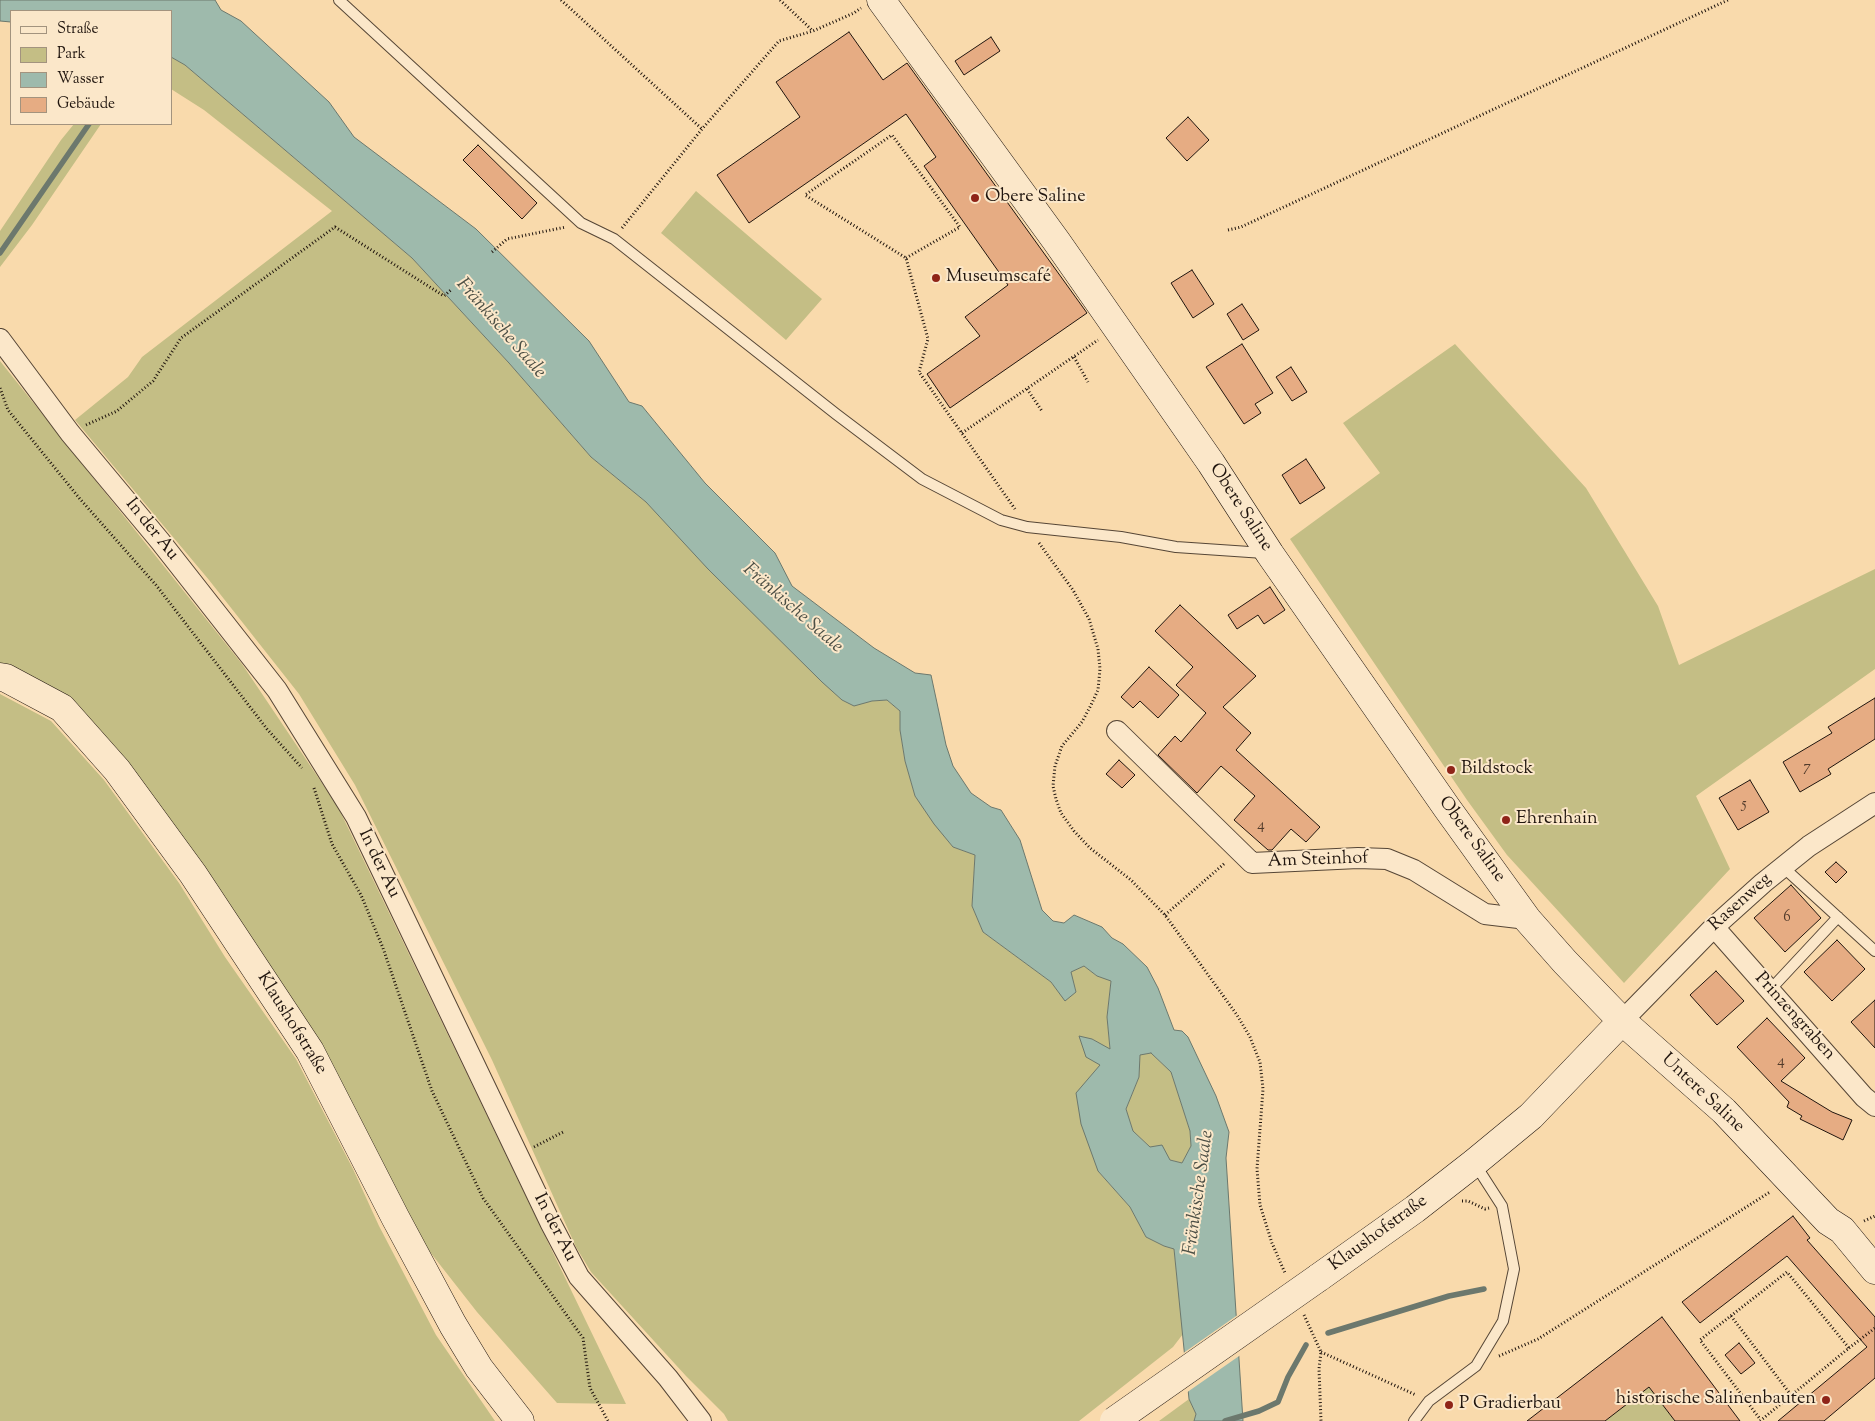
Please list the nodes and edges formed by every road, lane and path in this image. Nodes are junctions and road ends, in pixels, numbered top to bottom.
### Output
1 (339, 0) edge
2 (561, 0) edge
3 (780, 0) edge
4 (1728, 0) edge
5 (874, 2) edge
6 (813, 31) junction
7 (702, 129) junction
8 (581, 224) junction
9 (1228, 230) dead end
10 (614, 239) junction
11 (492, 252) dead end
12 (906, 258) junction
13 (452, 289) dead end
14 (0, 339) edge
15 (1078, 354) dead end
16 (1074, 357) junction
17 (1088, 382) dead end
18 (0, 388) edge
19 (1027, 389) junction
20 (1042, 411) dead end
21 (70, 433) junction
22 (962, 433) junction
23 (1027, 527) junction
24 (1270, 554) junction
25 (0, 677) edge
26 (1117, 731) dead end
27 (305, 773) dead end
28 (312, 780) dead end
29 (1875, 803) edge
30 (1240, 851) junction
31 (1783, 866) junction
32 (1165, 915) junction
33 (1838, 917) junction
34 (1527, 919) junction
35 (1714, 927) junction
36 (1875, 951) edge
37 (1770, 990) junction
38 (1622, 1020) junction
39 (1875, 1106) edge
40 (565, 1131) dead end
41 (518, 1156) junction
42 (1474, 1163) junction
43 (1790, 1179) junction
44 (1875, 1270) edge
45 (1287, 1277) dead end
46 (1302, 1311) dead end
47 (1731, 1316) junction
48 (1875, 1328) edge
49 (1849, 1348) junction
50 (1321, 1352) junction
51 (1476, 1366) junction
52 (1791, 1395) junction
53 (1428, 1401) junction
54 (1760, 1420) edge
55 (520, 1421) edge
56 (608, 1421) edge
57 (701, 1421) edge
58 (1114, 1421) edge
59 (1321, 1421) edge
60 (1414, 1421) edge

1 - 8 lane
2 - 7 path
3 - 6 path
4 - 9 path
5 - 6 path
5 - 24 main road, Obere Saline
6 - 7 path
7 - 10 path
8 - 10 lane
8 - 11 path
10 - 23 lane
12 - 12 path
12 - 22 path
13 - 21 path
14 - 21 street, In der Au
15 - 16 path
16 - 17 path
16 - 19 path
18 - 27 path
19 - 20 path
19 - 22 path
21 - 41 street, In der Au
22 - 23 path
23 - 24 lane
23 - 32 path
24 - 34 main road, Obere Saline
25 - 55 main road, Klaushofstraße
26 - 30 street, Am Steinhof
28 - 56 path
29 - 31 street, Rasenweg
30 - 32 path
30 - 34 street, Am Steinhof
31 - 33 lane
31 - 35 street, Rasenweg
32 - 45 path
33 - 36 lane
33 - 37 lane
34 - 38 main road, Untere Saline
35 - 37 street, Prinzengraben
35 - 38 street, Rasenweg
37 - 39 street, Prinzengraben
38 - 42 main road, Klaushofstraße
38 - 43 main road, Untere Saline
40 - 41 path
41 - 57 street, In der Au
42 - 51 lane
42 - 58 main road, Klaushofstraße, bridge
43 - 44 main road, Untere Saline
43 - 51 path
46 - 50 path
47 - 49 path
47 - 52 path
47 - 54 path
48 - 49 path
49 - 52 path
50 - 53 path
50 - 59 path
51 - 53 lane
52 - 54 path
53 - 60 lane

